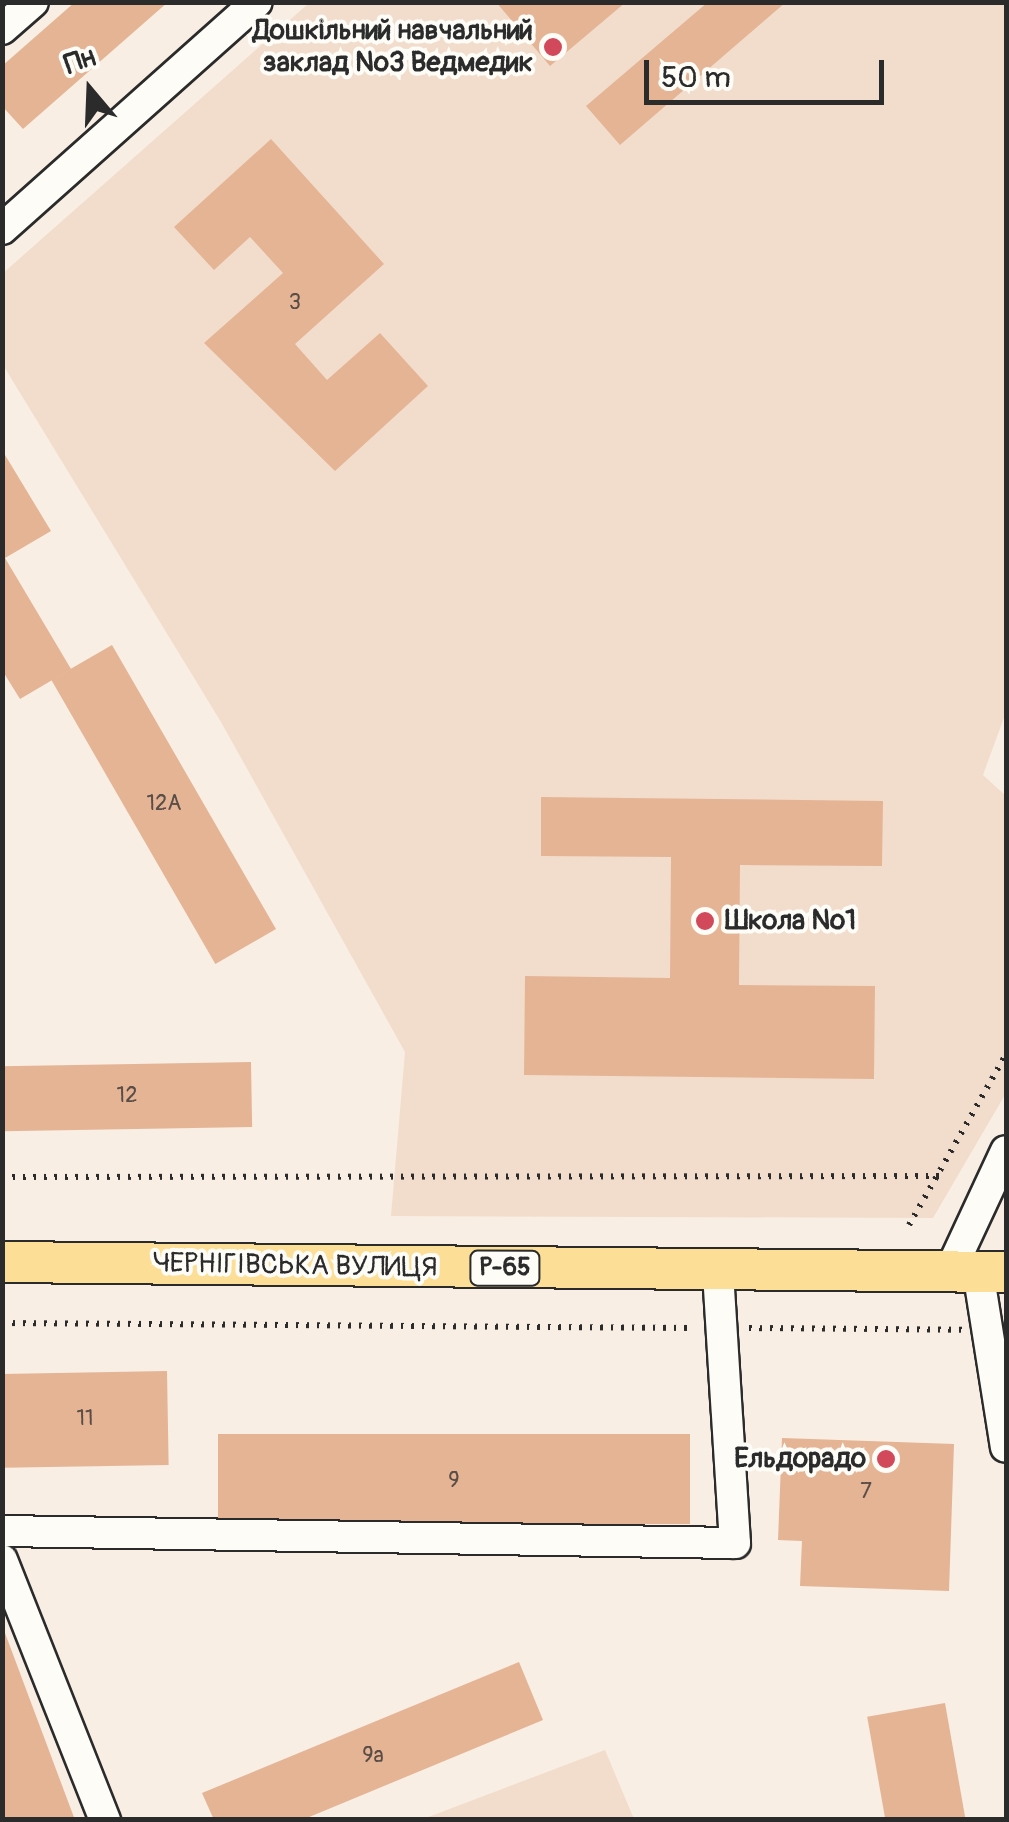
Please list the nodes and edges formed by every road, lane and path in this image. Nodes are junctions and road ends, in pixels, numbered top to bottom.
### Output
1 (33, 2) edge
2 (257, 2) edge
3 (2, 29) edge
4 (2, 228) edge
5 (1006, 1054) edge
6 (1006, 1152) edge
7 (939, 1176) junction
8 (2, 1178) edge
9 (909, 1225) dead end
10 (2, 1262) edge
11 (979, 1270) edge
12 (718, 1271) junction
13 (2, 1323) edge
14 (722, 1328) junction
15 (988, 1330) junction
16 (1006, 1448) edge
17 (2, 1531) edge
18 (2, 1560) edge
19 (105, 1820) edge

1 - 3 street
2 - 4 street
5 - 7 path
6 - 11 street
7 - 8 path
7 - 9 path
10 - 12 main road, ЧЕРНІГІВСЬКА ВУЛИЦЯ / Р-65
11 - 12 main road, ЧЕРНІГІВСЬКА ВУЛИЦЯ / Р-65
11 - 15 street
12 - 14 street
13 - 14 path
14 - 15 path
14 - 17 street
15 - 16 street
18 - 19 street

